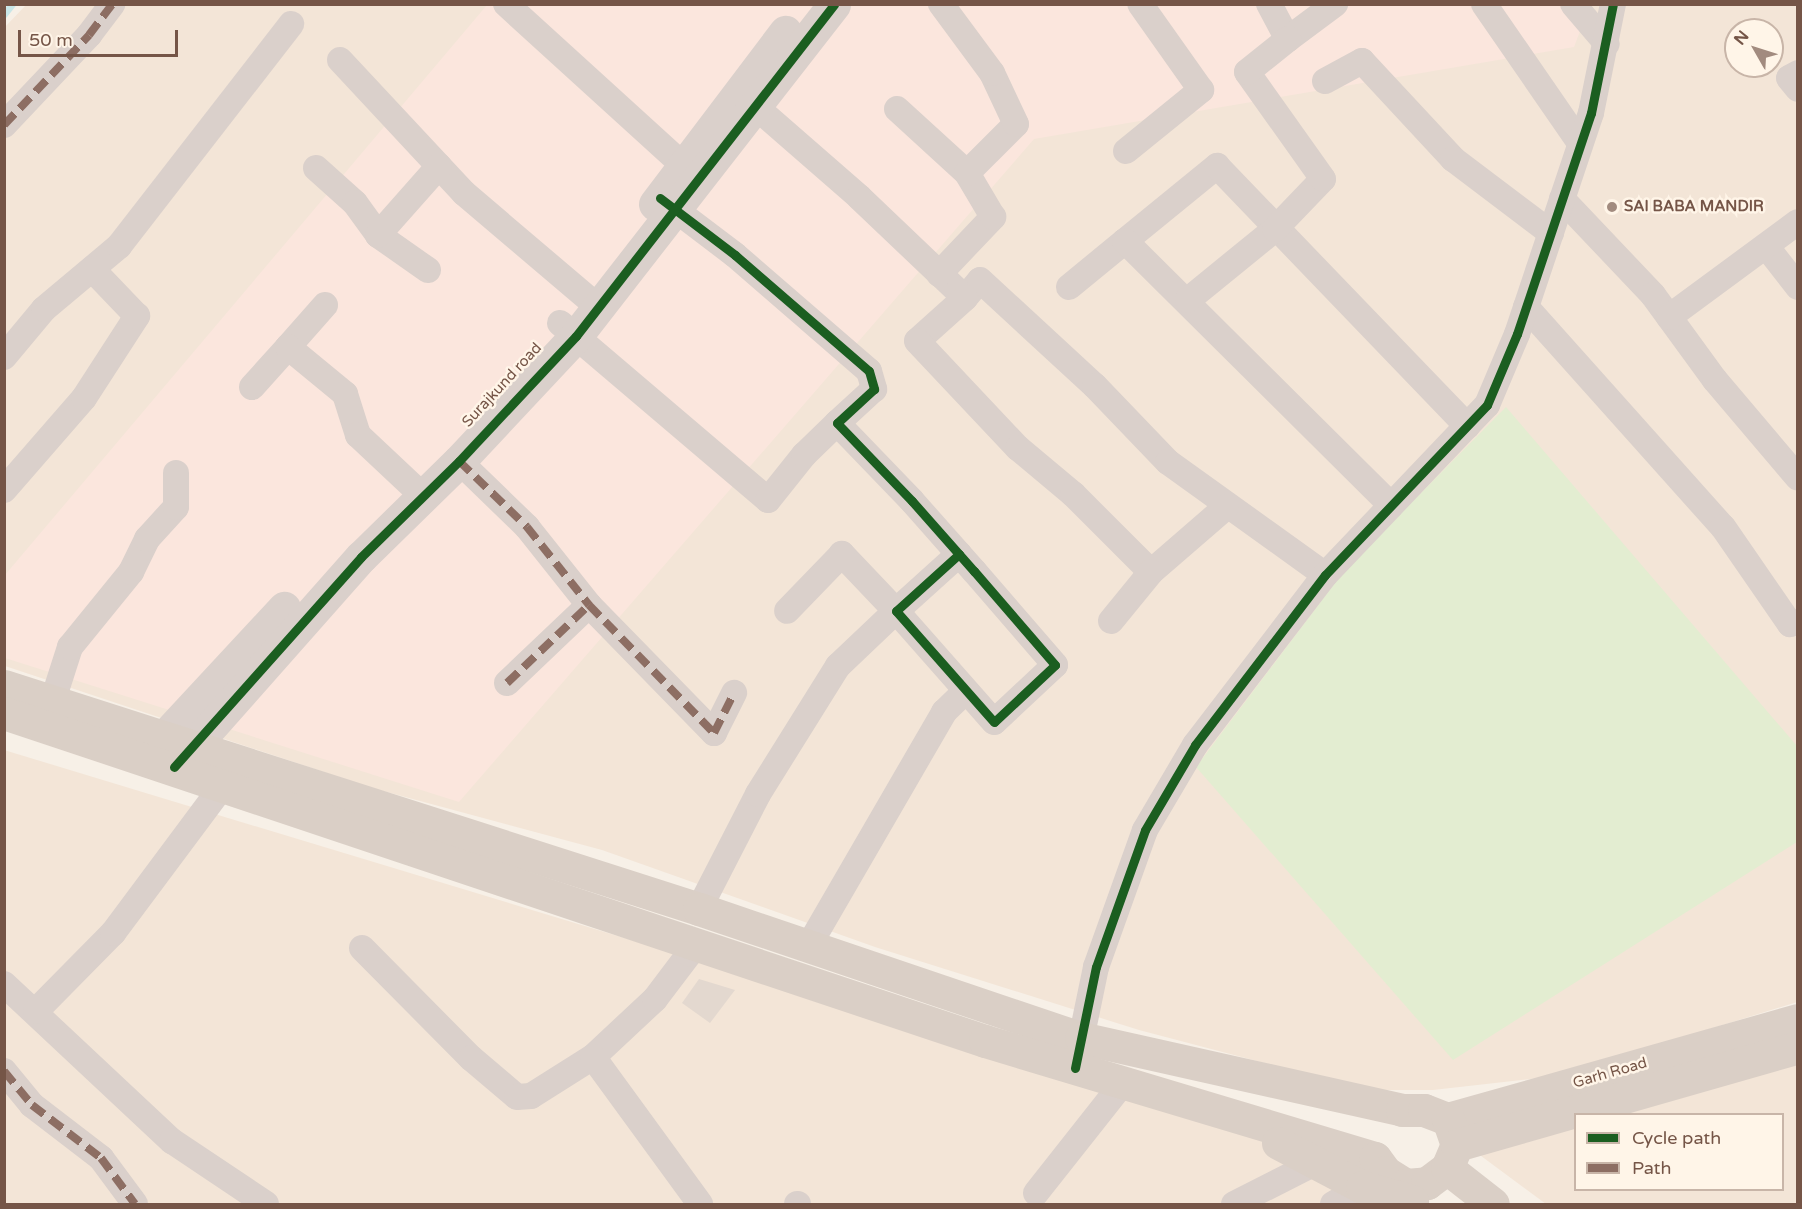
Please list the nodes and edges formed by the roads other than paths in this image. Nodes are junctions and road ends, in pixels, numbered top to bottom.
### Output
1 (112, 4) edge
2 (506, 4) edge
3 (806, 4) edge
4 (834, 4) edge
5 (941, 4) edge
6 (1140, 4) edge
7 (1269, 4) edge
8 (1335, 4) edge
9 (1484, 4) edge
10 (1573, 4) edge
11 (1613, 4) edge
12 (291, 24) dead end
13 (1288, 39) junction
14 (1607, 44) junction
15 (340, 60) dead end
16 (1797, 73) edge
17 (1325, 81) dead end
18 (1797, 88) edge
19 (756, 107) junction
20 (897, 109) dead end
21 (4, 125) edge
22 (1580, 143) junction
23 (1126, 151) dead end
24 (439, 166) junction
25 (316, 168) dead end
26 (690, 173) junction
27 (967, 173) junction
28 (1562, 199) junction
29 (668, 204) junction
30 (1797, 222) edge
31 (1275, 229) junction
32 (1551, 233) junction
33 (378, 235) junction
34 (1125, 242) junction
35 (1766, 246) junction
36 (92, 269) junction
37 (428, 270) dead end
38 (939, 274) junction
39 (1069, 287) dead end
40 (1797, 287) edge
41 (965, 298) junction
42 (1188, 300) junction
43 (592, 301) junction
44 (325, 305) dead end
45 (1526, 307) junction
46 (1669, 317) junction
47 (568, 330) junction
48 (288, 347) junction
49 (4, 357) edge
50 (252, 387) dead end
51 (837, 423) junction
52 (1467, 426) junction
53 (1789, 449) edge
54 (451, 453) junction
55 (176, 473) dead end
56 (1797, 478) edge
57 (414, 488) junction
58 (4, 490) edge
59 (1392, 505) junction
60 (1226, 507) junction
61 (959, 554) junction
62 (1151, 572) junction
63 (1325, 575) junction
64 (589, 605) junction
65 (787, 611) dead end
66 (896, 611) junction
67 (1111, 621) dead end
68 (1795, 628) edge
69 (507, 683) dead end
70 (4, 686) edge
71 (966, 691) junction
72 (734, 693) dead end
73 (53, 700) junction
74 (4, 712) edge
75 (170, 752) junction
76 (224, 784) junction
77 (704, 910) junction
78 (696, 944) junction
79 (808, 947) junction
80 (362, 948) dead end
81 (4, 984) edge
82 (36, 1011) junction
83 (1797, 1020) edge
84 (1778, 1043) edge
85 (1078, 1053) junction
86 (592, 1057) junction
87 (4, 1071) edge
88 (1123, 1083) junction
89 (1256, 1121) junction
90 (1444, 1136) junction
91 (1315, 1163) junction
92 (1362, 1187) junction
93 (1036, 1193) dead end
94 (135, 1204) edge
95 (266, 1204) edge
96 (700, 1204) edge
97 (1234, 1204) edge
98 (1333, 1204) edge
99 (1428, 1204) edge
100 (1493, 1204) edge

1 - 21 street
2 - 26 street
3 - 26 street, Surajkund road
4 - 19 street
5 - 27 street
6 - 23 street
7 - 13 street
8 - 13 street
9 - 22 street
10 - 14 street
11 - 14 street
12 - 36 street
13 - 31 street
14 - 22 street
15 - 24 street
16 - 18 street
17 - 32 street
19 - 26 street
19 - 38 street
20 - 27 street
22 - 28 street
24 - 33 street
24 - 43 street
25 - 33 street
26 - 29 street, Surajkund road
27 - 38 street
28 - 32 street
28 - 46 street
29 - 43 street, Surajkund road
29 - 51 street
30 - 35 street
31 - 34 street
31 - 42 street
31 - 52 street
32 - 45 street
33 - 37 street
34 - 39 street
34 - 42 street
35 - 40 street
35 - 46 street
36 - 49 street
36 - 58 street
38 - 41 street
41 - 60 street
41 - 62 street
42 - 59 street
43 - 47 street, Surajkund road
44 - 48 street
45 - 52 street
45 - 68 street
46 - 53 street
47 - 51 street
47 - 54 street, Surajkund road
48 - 50 street
48 - 57 street
51 - 61 street
52 - 59 street
53 - 56 street
54 - 57 street, Surajkund road
54 - 64 street
55 - 73 street
57 - 75 street, Surajkund road
59 - 63 street
60 - 62 street
60 - 63 street
61 - 66 street
61 - 71 street
62 - 67 street
63 - 85 street
64 - 69 street
64 - 72 street
65 - 66 street
66 - 71 street
66 - 77 street
70 - 73 main road
71 - 79 street
73 - 75 main road
74 - 75 main road
75 - 76 main road
75 - 77 main road
76 - 78 main road
76 - 82 street
77 - 78 main road
77 - 79 main road
78 - 85 main road
78 - 86 street
79 - 85 main road
80 - 86 street
81 - 82 street
82 - 95 street
83 - 84 main road, Garh Road
84 - 90 main road, Garh Road
85 - 88 main road
85 - 90 main road
86 - 96 street
87 - 94 street
88 - 89 main road
88 - 93 street
89 - 90 main road
89 - 91 main road
90 - 100 main road
91 - 92 main road
91 - 97 street
92 - 98 street
92 - 99 main road

